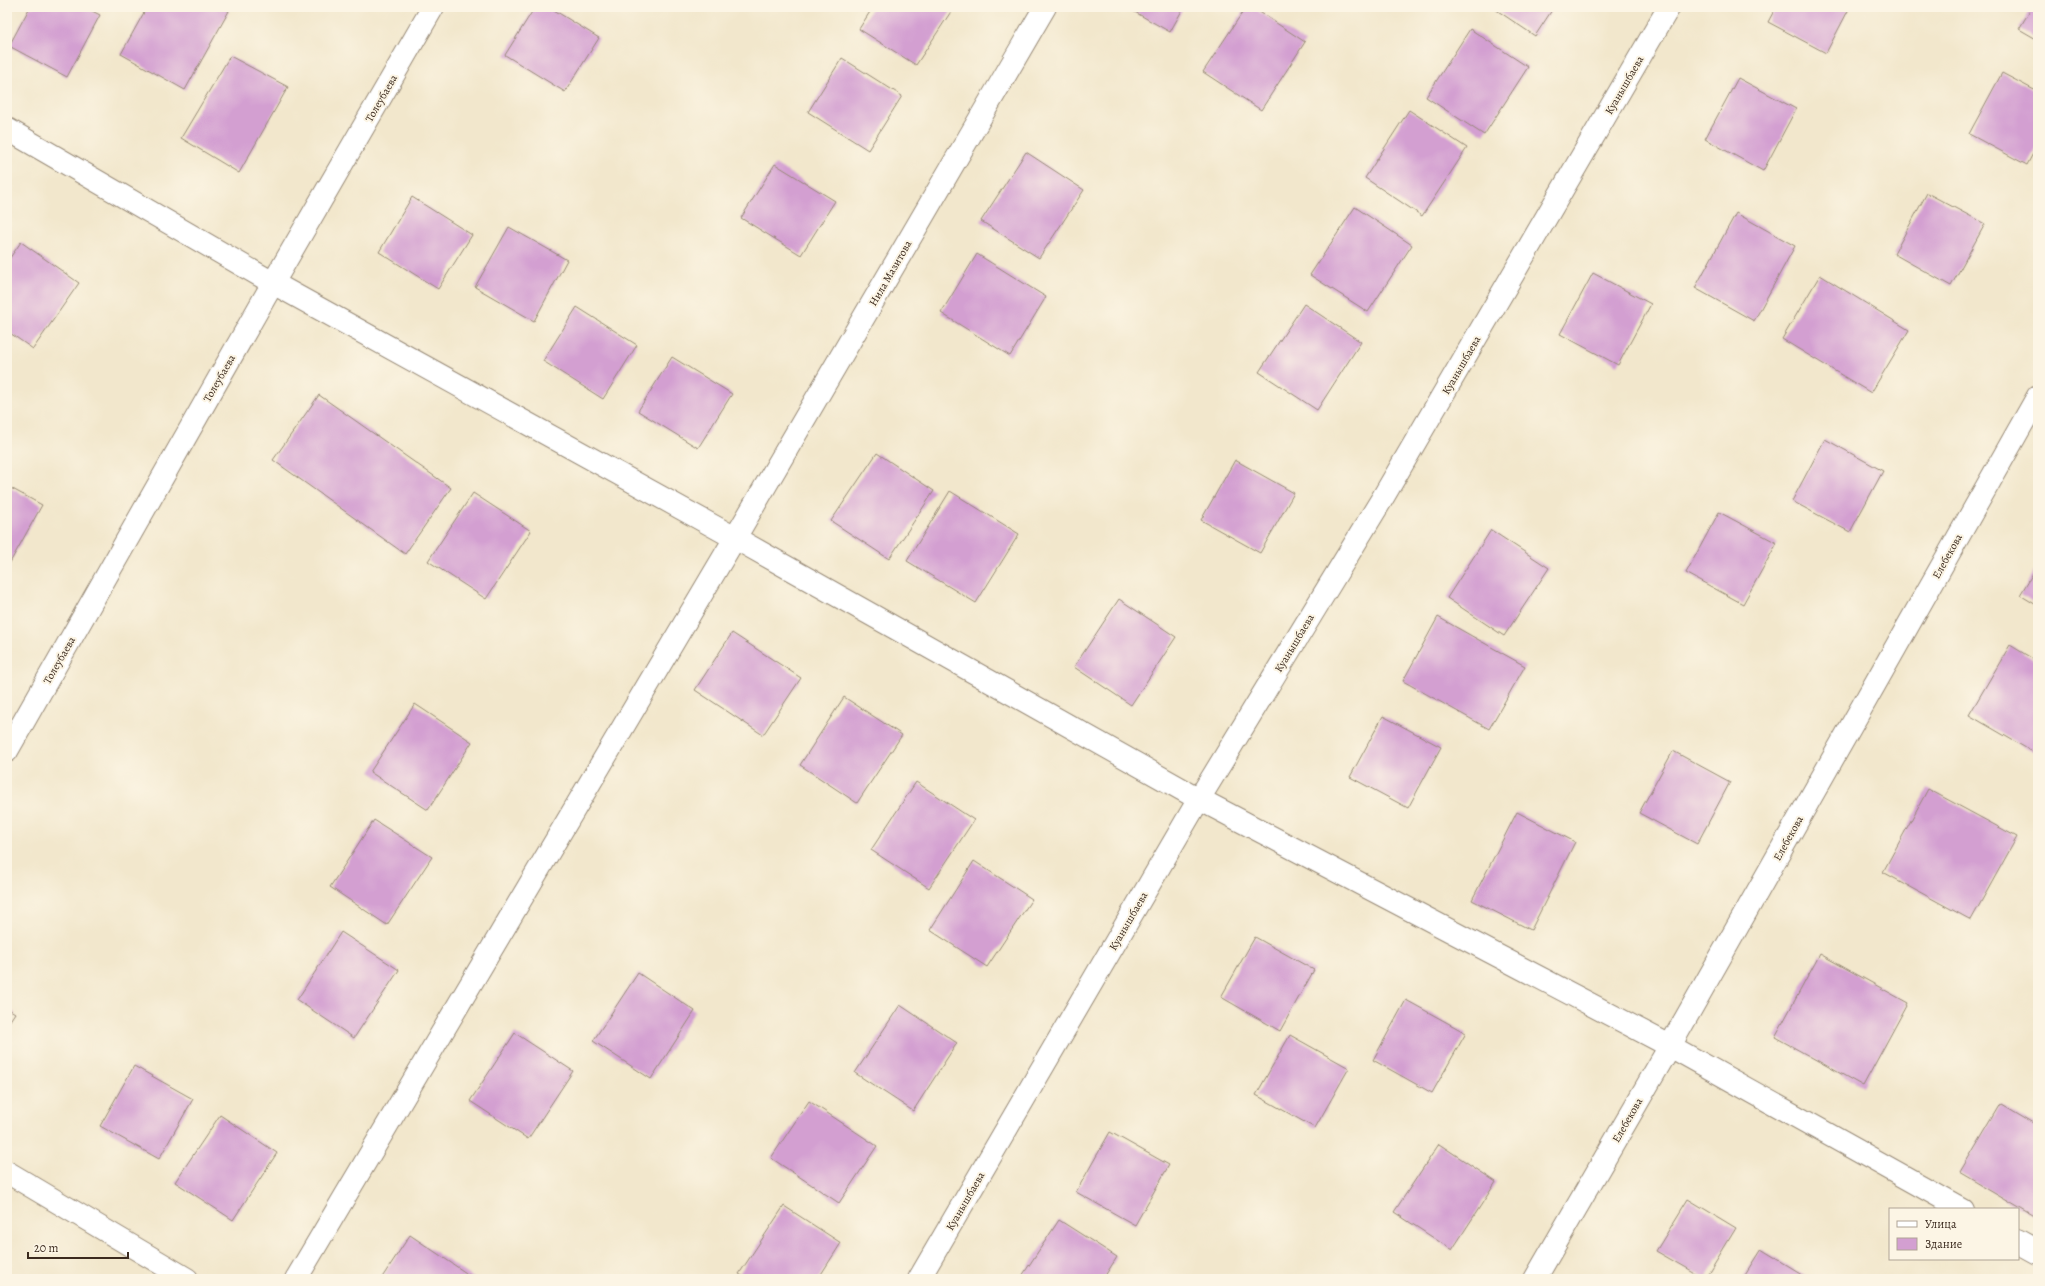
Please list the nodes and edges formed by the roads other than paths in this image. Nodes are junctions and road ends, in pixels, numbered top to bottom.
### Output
1 (433, 7) edge
2 (1045, 7) edge
3 (1669, 7) edge
4 (7, 130) edge
5 (273, 283) junction
6 (2038, 396) edge
7 (735, 538) junction
8 (7, 751) edge
9 (1199, 799) junction
10 (1670, 1046) junction
11 (7, 1172) edge
12 (1960, 1208) edge
13 (2019, 1242) edge
14 (2038, 1252) edge
15 (187, 1279) edge
16 (296, 1279) edge
17 (919, 1279) edge
18 (1535, 1279) edge

1 - 5 street, Толеубаева
2 - 7 street, Нила Мазитова
3 - 9 street, Куанышбаева
4 - 5 street
5 - 7 street
5 - 8 street, Толеубаева
6 - 10 street, Елебекова
7 - 9 street
7 - 16 street, Нила Мазитова
9 - 10 street
9 - 17 street, Куанышбаева
10 - 12 street
10 - 18 street, Елебекова
11 - 15 street
13 - 14 street

